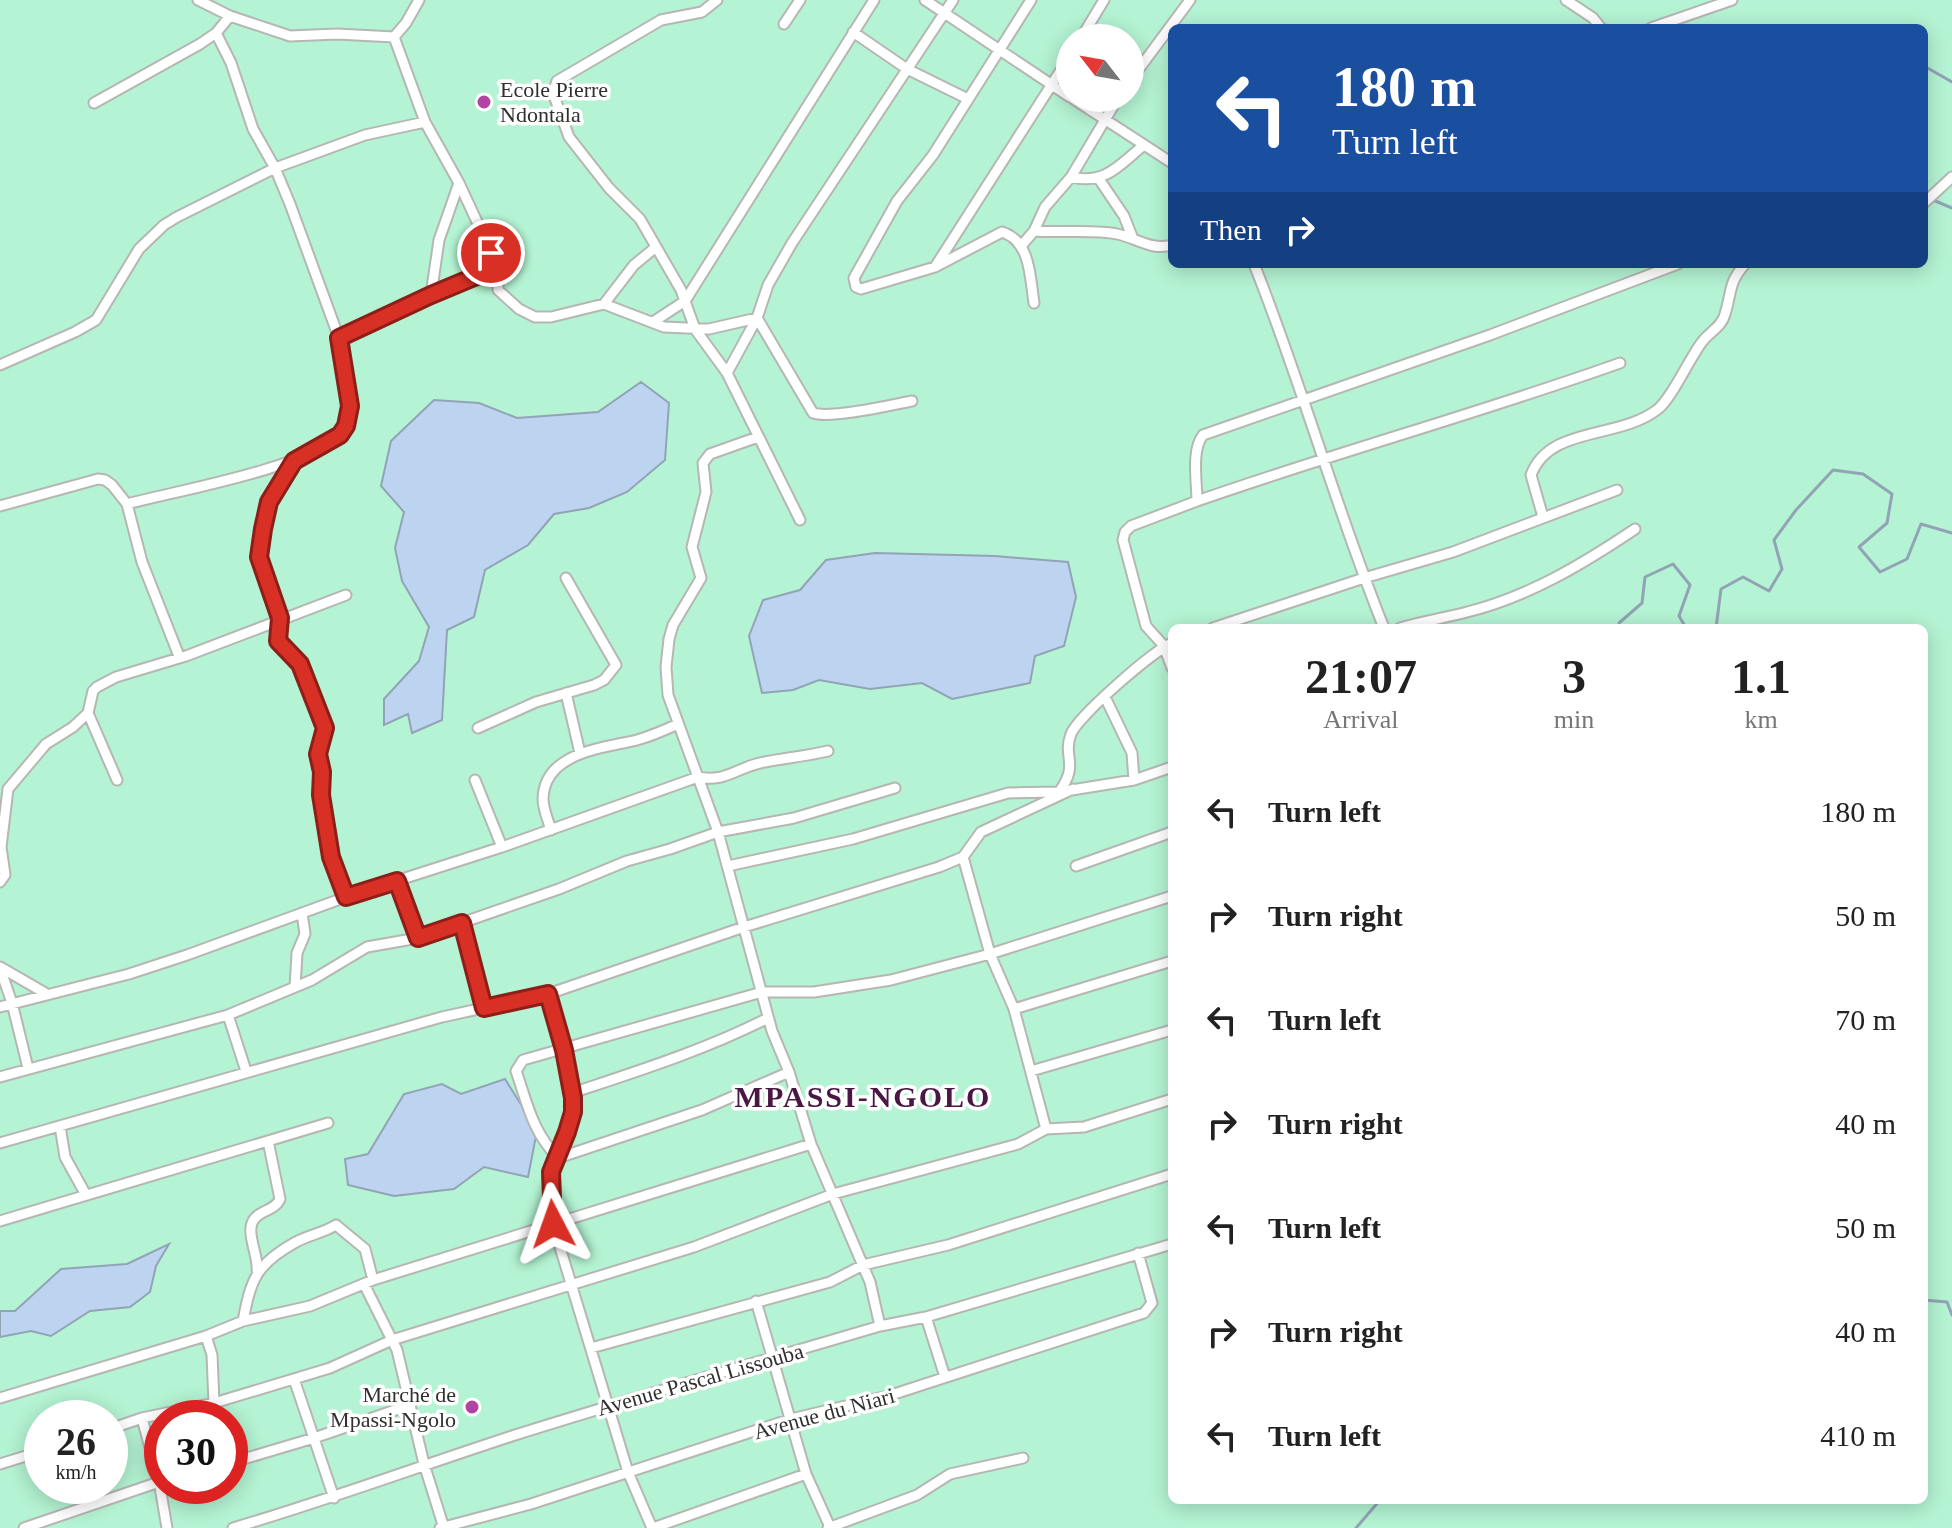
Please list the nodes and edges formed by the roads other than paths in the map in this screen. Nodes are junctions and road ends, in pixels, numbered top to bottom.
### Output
1 (198, 0) edge
2 (419, 0) edge
3 (717, 0) edge
4 (800, 0) edge
5 (874, 0) edge
6 (925, 0) edge
7 (953, 0) edge
8 (1031, 0) edge
9 (1104, 0) edge
10 (1190, 0) edge
11 (1732, 0) edge
12 (1572, 1) edge
13 (945, 13) junction
14 (230, 16) junction
15 (784, 24) dead end
16 (1089, 24) edge
17 (1172, 24) edge
18 (1597, 24) edge
19 (1663, 24) edge
20 (1168, 30) edge
21 (853, 32) junction
22 (216, 33) junction
23 (394, 37) junction
24 (999, 49) junction
25 (1144, 62) edge
26 (907, 69) junction
27 (1056, 77) edge
28 (1051, 85) junction
29 (1056, 88) edge
30 (968, 99) junction
31 (94, 103) dead end
32 (1095, 112) edge
33 (1108, 112) edge
34 (1104, 118) junction
35 (425, 122) junction
36 (1144, 145) junction
37 (1168, 160) edge
38 (275, 168) junction
39 (1071, 177) junction
40 (1952, 177) edge
41 (1099, 179) junction
42 (459, 183) junction
43 (1928, 199) edge
44 (1034, 231) junction
45 (1133, 239) junction
46 (1022, 245) junction
47 (1168, 246) edge
48 (656, 247) junction
49 (498, 267) junction
50 (935, 267) junction
51 (1256, 268) edge
52 (1667, 268) edge
53 (1734, 269) edge
54 (431, 295) junction
55 (685, 301) junction
56 (1034, 303) dead end
57 (604, 304) junction
58 (757, 318) junction
59 (653, 322) junction
60 (695, 329) junction
61 (339, 338) junction
62 (1620, 363) dead end
63 (0, 365) edge
64 (727, 373) junction
65 (1305, 399) junction
66 (912, 401) dead end
67 (758, 437) junction
68 (1324, 457) junction
69 (294, 461) junction
70 (1617, 490) dead end
71 (1197, 501) junction
72 (127, 504) junction
73 (0, 506) edge
74 (1543, 517) junction
75 (800, 520) dead end
76 (1635, 529) dead end
77 (566, 578) dead end
78 (1364, 578) junction
79 (346, 595) dead end
80 (280, 618) junction
81 (1225, 624) edge
82 (1382, 624) edge
83 (1413, 624) edge
84 (1168, 644) edge
85 (179, 656) junction
86 (566, 693) junction
87 (1105, 697) junction
88 (88, 713) junction
89 (678, 724) junction
90 (478, 728) dead end
91 (828, 751) dead end
92 (580, 753) junction
93 (1168, 768) edge
94 (698, 777) junction
95 (117, 780) dead end
96 (475, 780) dead end
97 (1134, 780) junction
98 (895, 788) dead end
99 (1073, 789) junction
100 (1059, 792) junction
101 (551, 830) junction
102 (718, 832) junction
103 (1168, 833) edge
104 (502, 847) junction
105 (963, 857) junction
106 (728, 866) junction
107 (1076, 866) dead end
108 (397, 881) junction
109 (0, 882) edge
110 (346, 897) junction
111 (1168, 897) edge
112 (302, 913) junction
113 (462, 923) junction
114 (744, 927) junction
115 (418, 938) junction
116 (990, 954) junction
117 (1168, 962) edge
118 (0, 968) edge
119 (295, 987) junction
120 (762, 992) junction
121 (45, 993) junction
122 (548, 994) junction
123 (12, 1003) junction
124 (0, 1007) edge
125 (484, 1008) junction
126 (1014, 1009) junction
127 (228, 1015) junction
128 (768, 1018) junction
129 (1168, 1031) edge
130 (564, 1050) junction
131 (28, 1068) junction
132 (246, 1071) junction
133 (1031, 1071) junction
134 (789, 1072) junction
135 (0, 1077) edge
136 (572, 1093) junction
137 (1168, 1100) edge
138 (328, 1123) dead end
139 (60, 1126) junction
140 (1046, 1129) junction
141 (268, 1141) junction
142 (0, 1143) edge
143 (811, 1144) junction
144 (558, 1158) junction
145 (1168, 1175) edge
146 (833, 1194) junction
147 (86, 1195) junction
148 (0, 1221) edge
149 (553, 1224) junction
150 (1168, 1245) edge
151 (1138, 1253) junction
152 (863, 1265) junction
153 (257, 1270) junction
154 (368, 1282) junction
155 (570, 1286) junction
156 (756, 1301) junction
157 (926, 1317) junction
158 (243, 1321) junction
159 (880, 1326) junction
160 (206, 1336) junction
161 (392, 1340) junction
162 (591, 1348) junction
163 (773, 1358) junction
164 (945, 1377) junction
165 (294, 1379) junction
166 (0, 1398) edge
167 (214, 1400) edge
168 (224, 1400) edge
169 (410, 1405) junction
170 (608, 1406) junction
171 (142, 1418) joint
172 (791, 1419) junction
173 (128, 1423) edge
174 (144, 1425) edge
175 (314, 1438) junction
176 (24, 1457) edge
177 (248, 1458) edge
178 (1023, 1458) dead end
179 (0, 1464) edge
180 (424, 1464) junction
181 (628, 1472) junction
182 (806, 1474) junction
183 (144, 1487) edge
184 (334, 1498) junction
185 (163, 1504) edge
186 (442, 1527) edge
187 (24, 1528) edge
188 (167, 1528) edge
189 (233, 1528) edge
190 (653, 1528) edge
191 (829, 1528) edge

1 - 14 street
2 - 23 street
3 - 48 street
4 - 15 street
5 - 21 street
6 - 13 street
7 - 13 street
8 - 24 street
9 - 16 street
10 - 17 street
11 - 19 street
12 - 18 street
13 - 24 street
13 - 26 street
14 - 22 street
14 - 23 street
20 - 25 street
21 - 26 street
21 - 55 street
22 - 31 street
22 - 38 street
23 - 35 street
24 - 28 street
24 - 30 street
26 - 30 street
26 - 58 street
27 - 28 street
28 - 29 street
28 - 50 street
30 - 50 street
32 - 34 street
33 - 34 street
34 - 36 street
34 - 39 street
35 - 38 street
35 - 42 street
36 - 37 street
36 - 41 street
38 - 61 street
38 - 63 street
39 - 41 street
39 - 44 street
40 - 43 street
41 - 45 street
42 - 49 street
42 - 54 street
44 - 45 street
44 - 46 street
45 - 47 street
46 - 50 street
46 - 56 street
48 - 55 street
48 - 57 street
49 - 54 street
49 - 57 street
51 - 65 street
52 - 65 street
53 - 74 street
54 - 61 street
55 - 59 street
55 - 60 street
57 - 59 street
58 - 60 street
58 - 64 street
58 - 66 street
59 - 60 street
60 - 64 street
61 - 69 street
62 - 68 street
64 - 67 street
65 - 68 street
65 - 71 street
67 - 75 street
67 - 89 street
68 - 71 street
68 - 78 street
69 - 72 street
69 - 80 street
70 - 74 street
71 - 84 street
72 - 73 street
72 - 85 street
74 - 78 street
76 - 83 street
77 - 86 street
78 - 81 street
78 - 82 street
79 - 80 street
80 - 85 street
80 - 110 street
84 - 87 street
85 - 88 street
86 - 90 street
86 - 92 street
87 - 97 street
87 - 100 street
88 - 95 street
88 - 109 street
89 - 92 street
89 - 94 street
91 - 94 street
92 - 101 street
93 - 97 street
94 - 101 street
94 - 102 street
96 - 104 street
97 - 99 street
98 - 102 street
99 - 100 street
99 - 105 street
100 - 106 street
101 - 104 street
102 - 106 street
102 - 113 street
103 - 107 street
104 - 108 street
105 - 114 street
105 - 116 street
106 - 114 street
108 - 110 street
108 - 115 street
110 - 112 street
111 - 116 street
112 - 119 street
112 - 121 street
113 - 115 street
113 - 125 street
114 - 120 street
114 - 122 street
115 - 119 street
116 - 120 street
116 - 126 street
117 - 126 street
118 - 121 street
118 - 123 street
119 - 127 street
120 - 128 street
120 - 130 street
121 - 123 street
122 - 125 street
122 - 130 street
123 - 124 street
123 - 131 street
125 - 132 street
126 - 133 street
127 - 131 street
127 - 132 street
128 - 134 street
128 - 136 street
129 - 133 street
130 - 136 street
130 - 144 street
131 - 135 street
132 - 139 street
133 - 140 street
134 - 143 street
134 - 144 street
136 - 144 street
137 - 140 street
138 - 141 street
139 - 142 street
139 - 147 street
140 - 146 street
141 - 147 street
141 - 153 street
143 - 146 street
143 - 149 street
144 - 149 street
145 - 152 street
146 - 152 street
146 - 155 street
147 - 148 street
149 - 154 street
149 - 155 street
150 - 151 street, Avenue Pascal Lissouba
151 - 157 street, Avenue Pascal Lissouba
151 - 164 street, Avenue du Niari
152 - 156 street
152 - 159 street
153 - 154 street
153 - 158 street
154 - 158 street
154 - 161 street
155 - 161 street
155 - 162 street
156 - 162 street
156 - 163 street
157 - 159 street, Avenue Pascal Lissouba
157 - 164 street
158 - 160 street
159 - 163 street, Avenue Pascal Lissouba
160 - 166 street
160 - 167 street
161 - 165 street
161 - 169 street
162 - 170 street
163 - 170 street, Avenue Pascal Lissouba
163 - 172 street
164 - 172 street, Avenue du Niari
165 - 168 street
165 - 175 street
169 - 175 street
169 - 180 street
170 - 180 street, Avenue Pascal Lissouba
170 - 181 street
171 - 173 street
171 - 174 street
172 - 181 street, Avenue du Niari
172 - 182 street
175 - 177 street
175 - 184 street
176 - 179 street
178 - 191 street
180 - 184 street, Avenue Pascal Lissouba
180 - 186 street
181 - 186 street, Avenue du Niari
181 - 190 street
182 - 190 street
182 - 191 street
183 - 187 street
184 - 189 street, Avenue Pascal Lissouba
185 - 188 street

